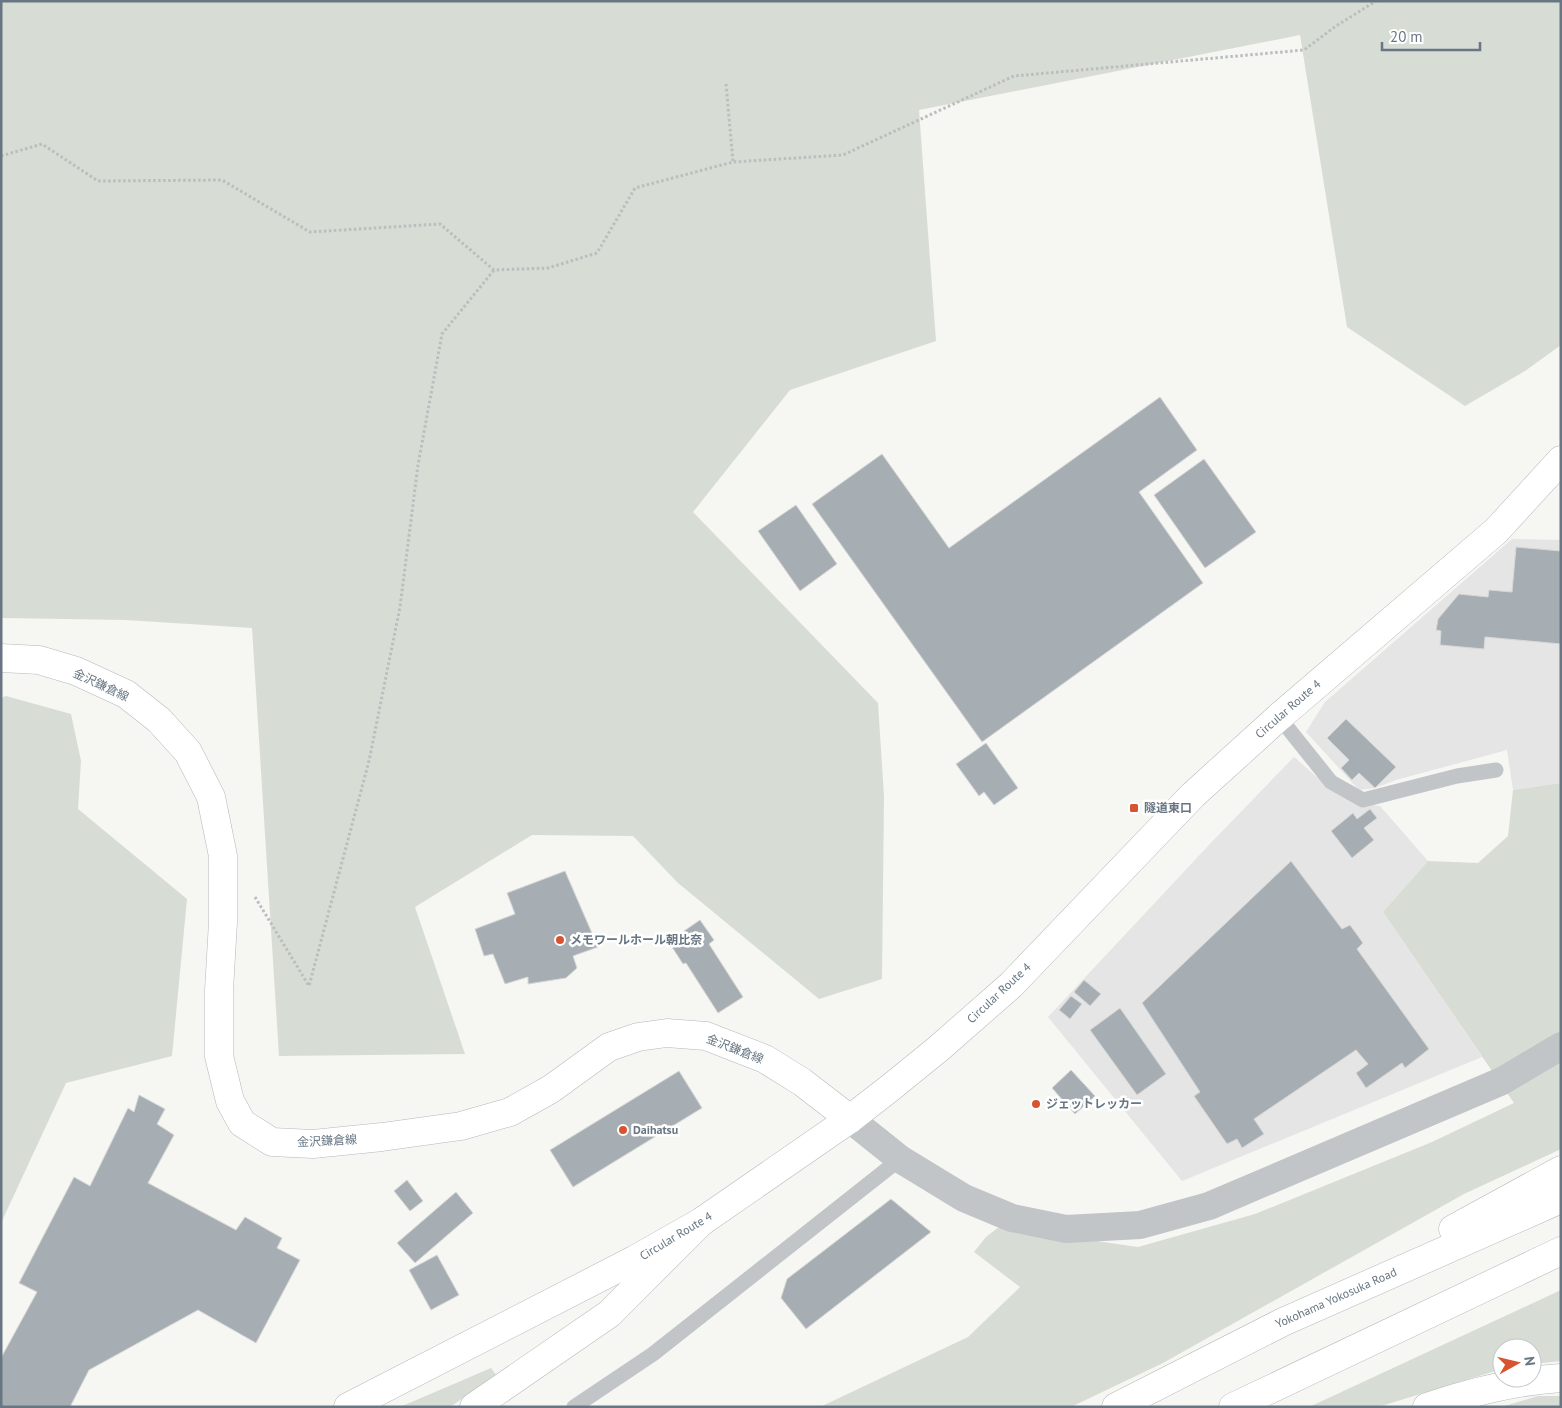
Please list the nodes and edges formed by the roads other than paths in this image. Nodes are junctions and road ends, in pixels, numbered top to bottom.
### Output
1 (1561, 460) edge
2 (1, 658) edge
3 (1279, 717) junction
4 (1496, 770) dead end
5 (1561, 1046) edge
6 (850, 1119) junction
7 (900, 1159) junction
8 (1561, 1170) edge
9 (1561, 1199) edge
10 (701, 1222) junction
11 (1561, 1251) edge
12 (1283, 1322) junction
13 (1561, 1378) edge
14 (348, 1407) edge
15 (474, 1407) edge
16 (574, 1407) edge
17 (1116, 1407) edge
18 (1233, 1407) edge
19 (1427, 1407) edge

1 - 3 main road, Circular Route 4
2 - 6 main road, 金沢鎌倉線
3 - 4 lane
3 - 6 main road, Circular Route 4
5 - 7 street
6 - 7 street
6 - 10 main road, Circular Route 4
7 - 16 lane
8 - 12 main road
9 - 12 main road, Yokohama Yokosuka Road
10 - 14 main road, Circular Route 4
10 - 15 main road
11 - 18 main road
12 - 17 main road, Yokohama Yokosuka Road
13 - 19 main road

